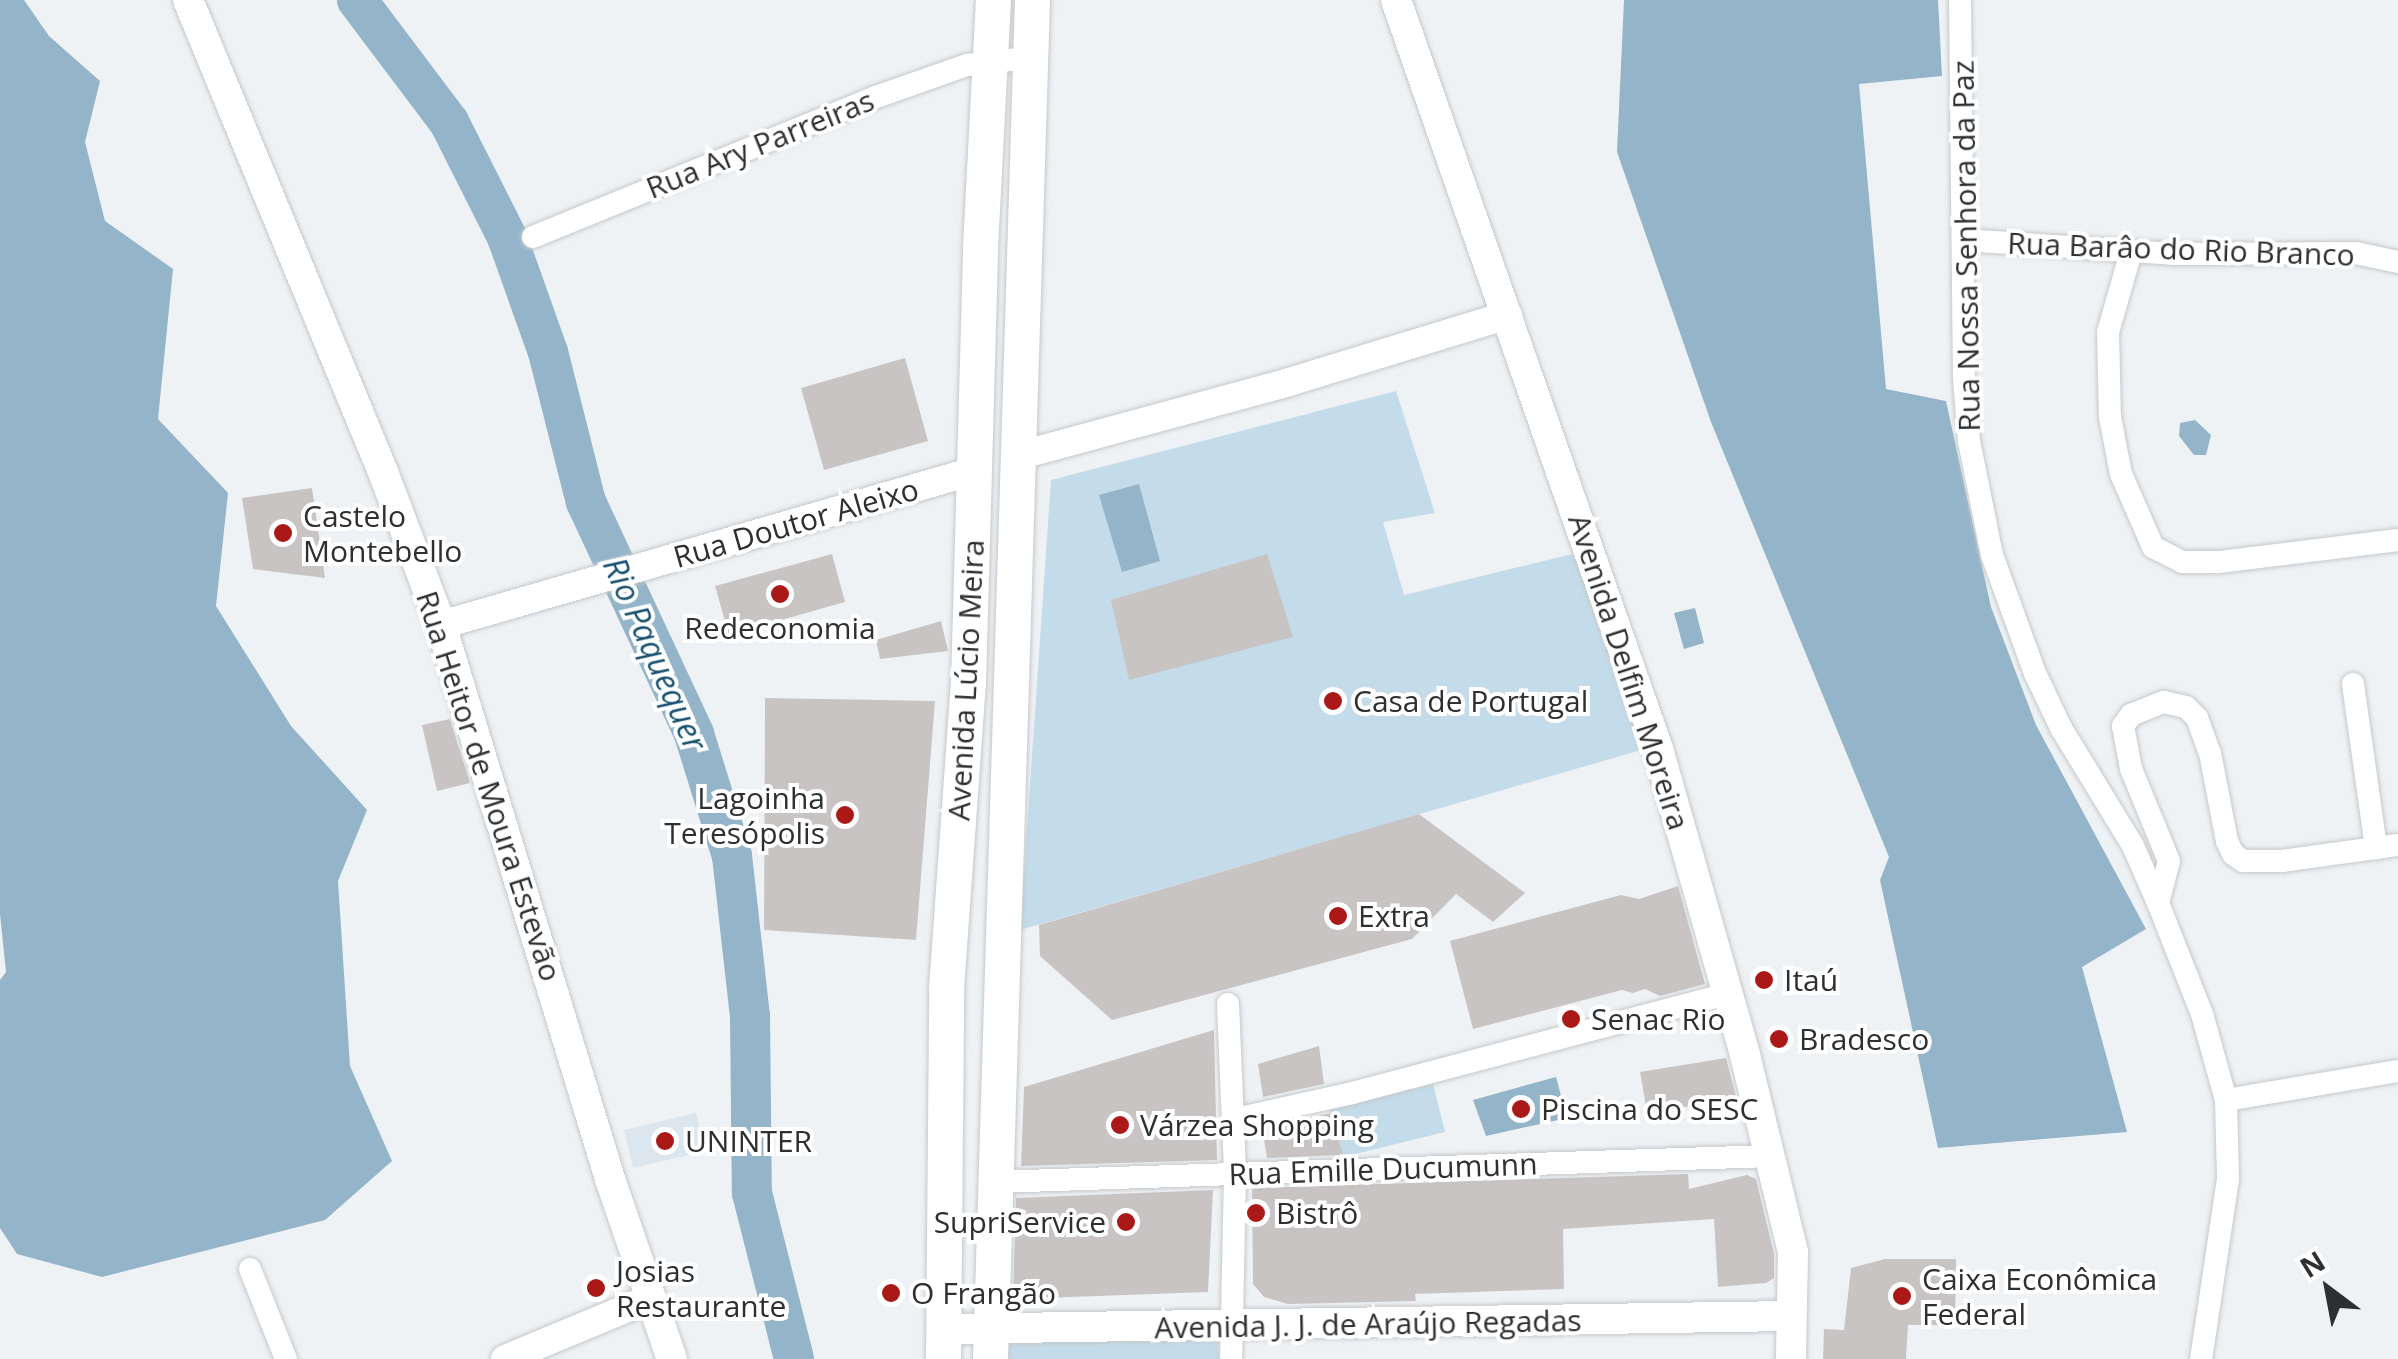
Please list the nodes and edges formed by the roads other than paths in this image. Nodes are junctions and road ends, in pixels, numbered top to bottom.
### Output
1 (188, 0) edge
2 (992, 0) edge
3 (1032, 0) edge
4 (1396, 0) edge
5 (1960, 0) edge
6 (1028, 58) junction
7 (990, 60) junction
8 (533, 237) dead end
9 (1964, 240) junction
10 (2131, 252) junction
11 (2398, 262) edge
12 (1508, 315) junction
13 (1021, 455) junction
14 (977, 470) junction
15 (2398, 540) edge
16 (441, 626) junction
17 (2353, 684) dead end
18 (2387, 847) edge
19 (2158, 903) junction
20 (1727, 994) junction
21 (1228, 1004) dead end
22 (2398, 1070) edge
23 (2226, 1100) junction
24 (1234, 1119) junction
25 (1770, 1156) junction
26 (1235, 1174) junction
27 (995, 1182) junction
28 (250, 1270) dead end
29 (648, 1300) junction
30 (1792, 1316) junction
31 (1232, 1327) junction
32 (944, 1344) edge
33 (991, 1344) edge
34 (286, 1359) edge
35 (505, 1359) edge
36 (672, 1359) edge
37 (1232, 1359) edge
38 (1791, 1359) edge
39 (2201, 1359) edge

1 - 16 main road, Rua Heitor de Moura Estevão
2 - 7 main road, Avenida Lúcio Meira
3 - 6 main road, Avenida Lúcio Meira
4 - 12 main road, Avenida Delfim Moreira
5 - 9 street, Rua Nossa Senhora da Paz
6 - 7 street, Rua Ary Parreiras
6 - 13 main road, Avenida Lúcio Meira
7 - 8 street, Rua Ary Parreiras
7 - 14 main road, Avenida Lúcio Meira
9 - 10 street, Rua Barâo do Rio Branco
9 - 19 street, Rua Nossa Senhora da Paz
10 - 11 street, Rua Barâo do Rio Branco
10 - 15 street
12 - 13 street
12 - 20 main road, Avenida Delfim Moreira
13 - 27 main road, Avenida Lúcio Meira
14 - 16 street, Rua Doutor Aleixo
14 - 32 main road, Avenida Lúcio Meira
16 - 29 main road, Rua Heitor de Moura Estevão
17 - 18 street
18 - 19 street
19 - 23 street, Rua Nossa Senhora da Paz
20 - 24 street
20 - 25 main road, Avenida Delfim Moreira
21 - 24 street
22 - 23 street
23 - 39 street, Rua Nossa Senhora da Paz
24 - 26 street
25 - 26 street, Rua Emille Ducumunn
25 - 30 main road, Avenida Delfim Moreira
26 - 27 street, Rua Emille Ducumunn
26 - 31 street
27 - 33 main road, Avenida Lúcio Meira
28 - 34 street
29 - 35 street
29 - 36 main road, Rua Heitor de Moura Estevão
30 - 31 main road, Avenida J. J. de Araújo Regadas
30 - 38 main road, Avenida Delfim Moreira
31 - 33 main road, Avenida J. J. de Araújo Regadas
31 - 37 street
32 - 33 main road, Avenida J. J. de Araújo Regadas

